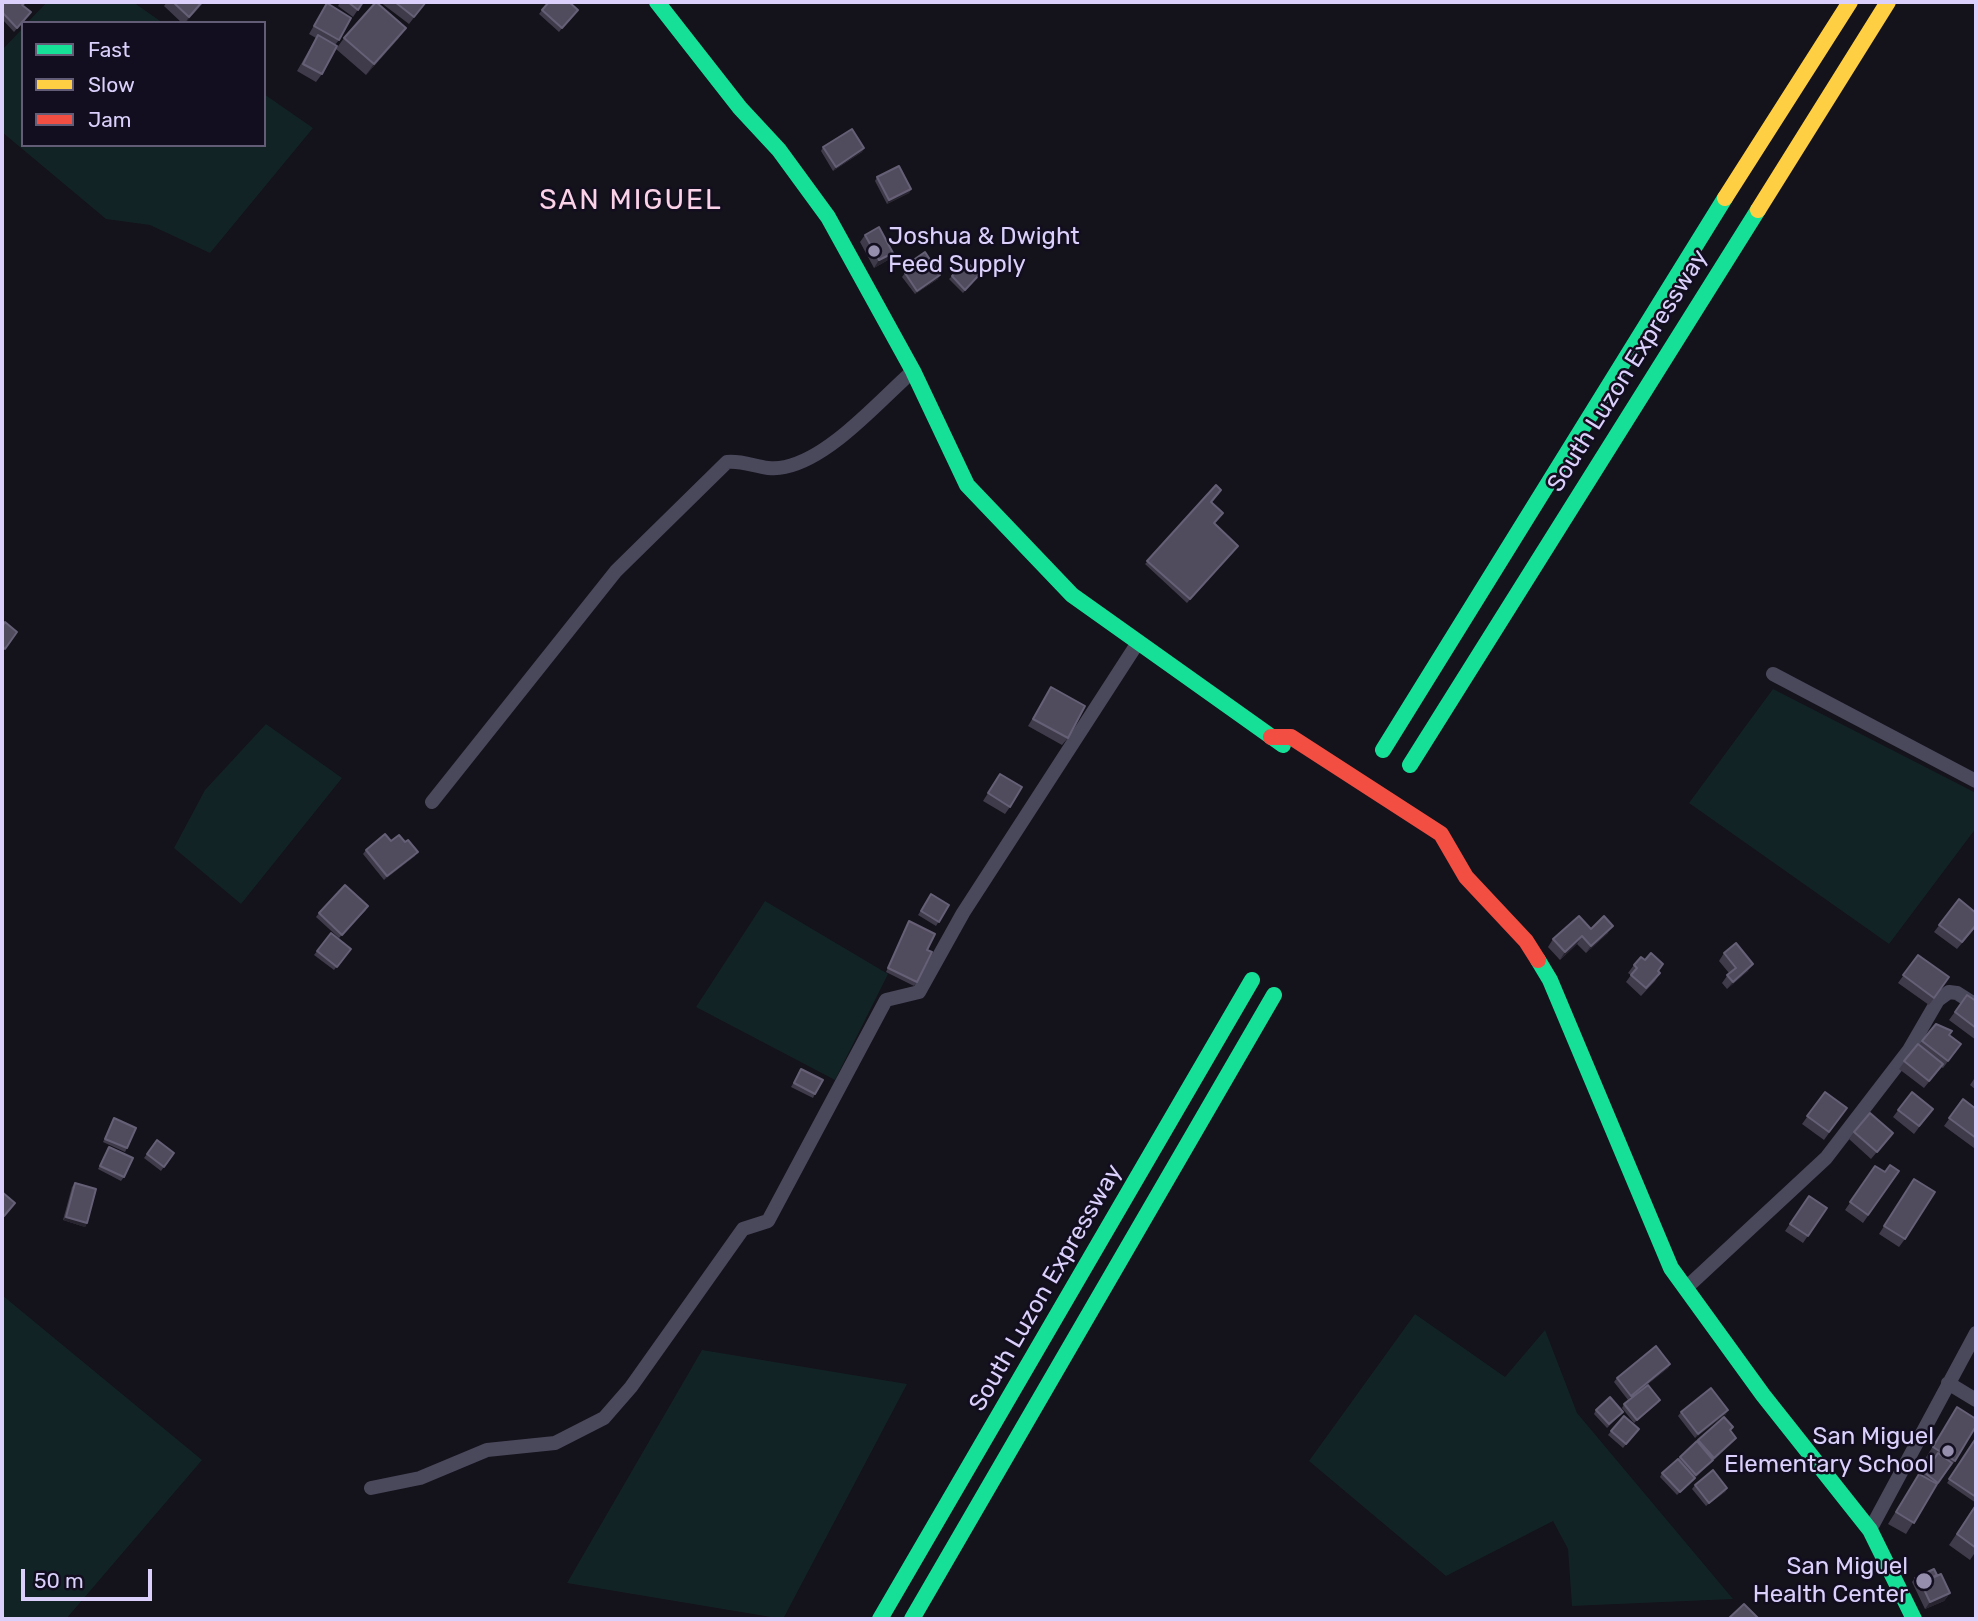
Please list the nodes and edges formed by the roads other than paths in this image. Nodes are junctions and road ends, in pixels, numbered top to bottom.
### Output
1 (657, 2) edge
2 (1850, 2) edge
3 (1888, 2) edge
4 (914, 371) junction
5 (1137, 644) junction
6 (1773, 674) dead end
7 (1271, 737) junction
8 (1382, 750) dead end
9 (1311, 764) dead end
10 (1410, 765) dead end
11 (1976, 781) edge
12 (432, 802) dead end
13 (1252, 980) dead end
14 (1274, 995) dead end
15 (1976, 1005) edge
16 (1686, 1288) junction
17 (1976, 1333) edge
18 (1948, 1383) junction
19 (1976, 1400) edge
20 (371, 1488) dead end
21 (1870, 1530) junction
22 (880, 1619) edge
23 (912, 1619) edge
24 (1914, 1619) edge

1 - 4 main road
2 - 8 main road, South Luzon Expressway
3 - 10 main road, South Luzon Expressway
4 - 5 main road
4 - 12 street
5 - 7 main road
5 - 20 street
6 - 11 street
7 - 9 main road
7 - 16 main road
13 - 22 main road, South Luzon Expressway
14 - 23 main road, South Luzon Expressway
15 - 16 street
16 - 21 main road
17 - 18 street
18 - 19 street
18 - 21 street
21 - 24 main road

